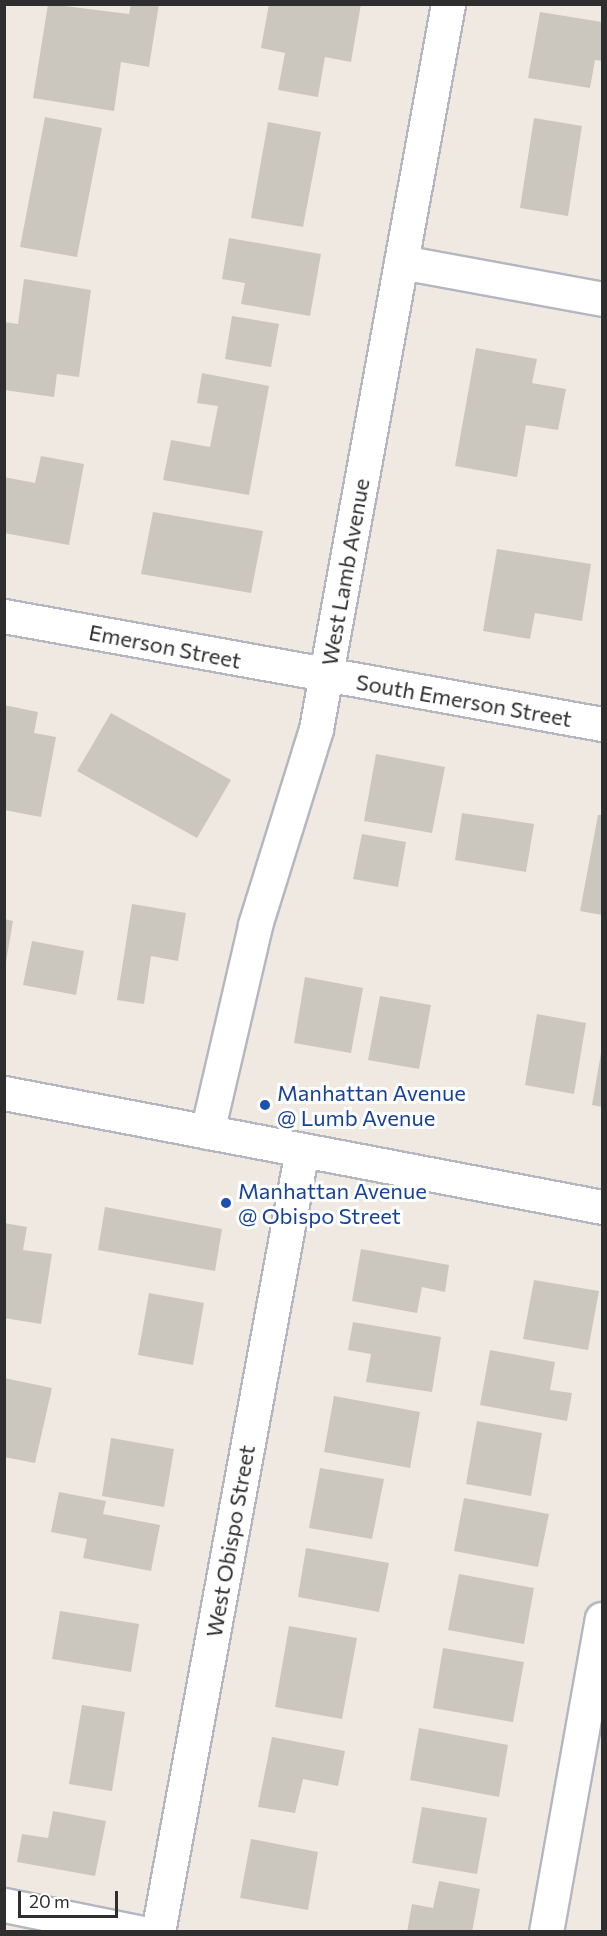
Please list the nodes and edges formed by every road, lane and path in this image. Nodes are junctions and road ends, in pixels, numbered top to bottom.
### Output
1 (448, 4) edge
2 (400, 262) junction
3 (603, 299) edge
4 (4, 616) edge
5 (326, 677) junction
6 (603, 724) edge
7 (4, 1093) edge
8 (207, 1132) junction
9 (302, 1150) junction
10 (603, 1207) edge
11 (603, 1619) edge
12 (4, 1905) edge
13 (138, 1932) edge
14 (158, 1932) edge
15 (546, 1932) edge

1 - 2 street, West Lamb Avenue
2 - 3 street
2 - 5 street, West Lamb Avenue
4 - 5 street, Emerson Street
5 - 6 street, South Emerson Street
5 - 8 street, West Lamb Avenue
7 - 8 street
8 - 9 street
9 - 10 street
9 - 14 street, West Obispo Street
11 - 15 street
12 - 13 street

